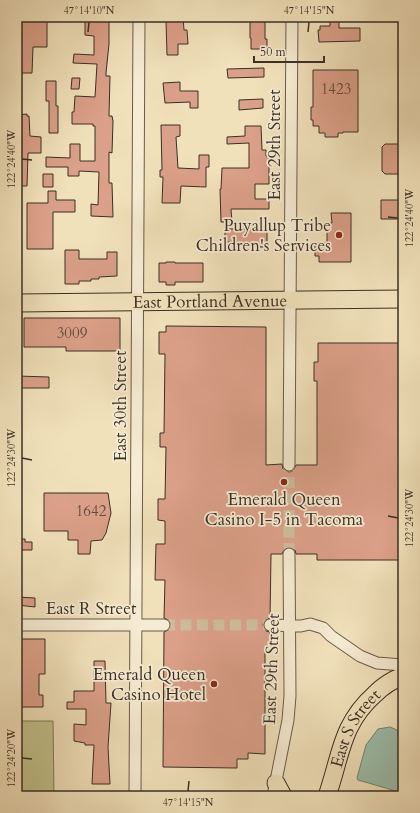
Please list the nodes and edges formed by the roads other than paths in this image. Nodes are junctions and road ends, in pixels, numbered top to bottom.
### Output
1 (139, 17) edge
2 (292, 17) edge
3 (401, 299) edge
4 (290, 301) junction
5 (137, 302) junction
6 (17, 303) edge
7 (290, 465) tunnel mouth
8 (289, 554) tunnel mouth
9 (17, 625) edge
10 (136, 625) junction
11 (164, 625) tunnel mouth
12 (270, 625) tunnel mouth
13 (295, 626) junction
14 (403, 665) edge
15 (403, 676) edge
16 (332, 780) junction
17 (277, 793) edge
18 (136, 796) edge
19 (320, 796) edge
20 (327, 796) edge

1 - 5 street, East 30th Street
2 - 4 street, East 29th Street
3 - 4 main road, East Portland Avenue
4 - 5 main road, East Portland Avenue
4 - 7 street, East 29th Street
5 - 6 main road, East Portland Avenue
5 - 10 street, East 30th Street
8 - 13 street, East 29th Street
9 - 10 street, East R Street
10 - 11 street, East R Street
10 - 18 street, East 30th Street
12 - 13 street
13 - 14 street
13 - 17 street, East 29th Street
15 - 16 main road, East S Street
16 - 19 main road
16 - 20 main road, East S Street

